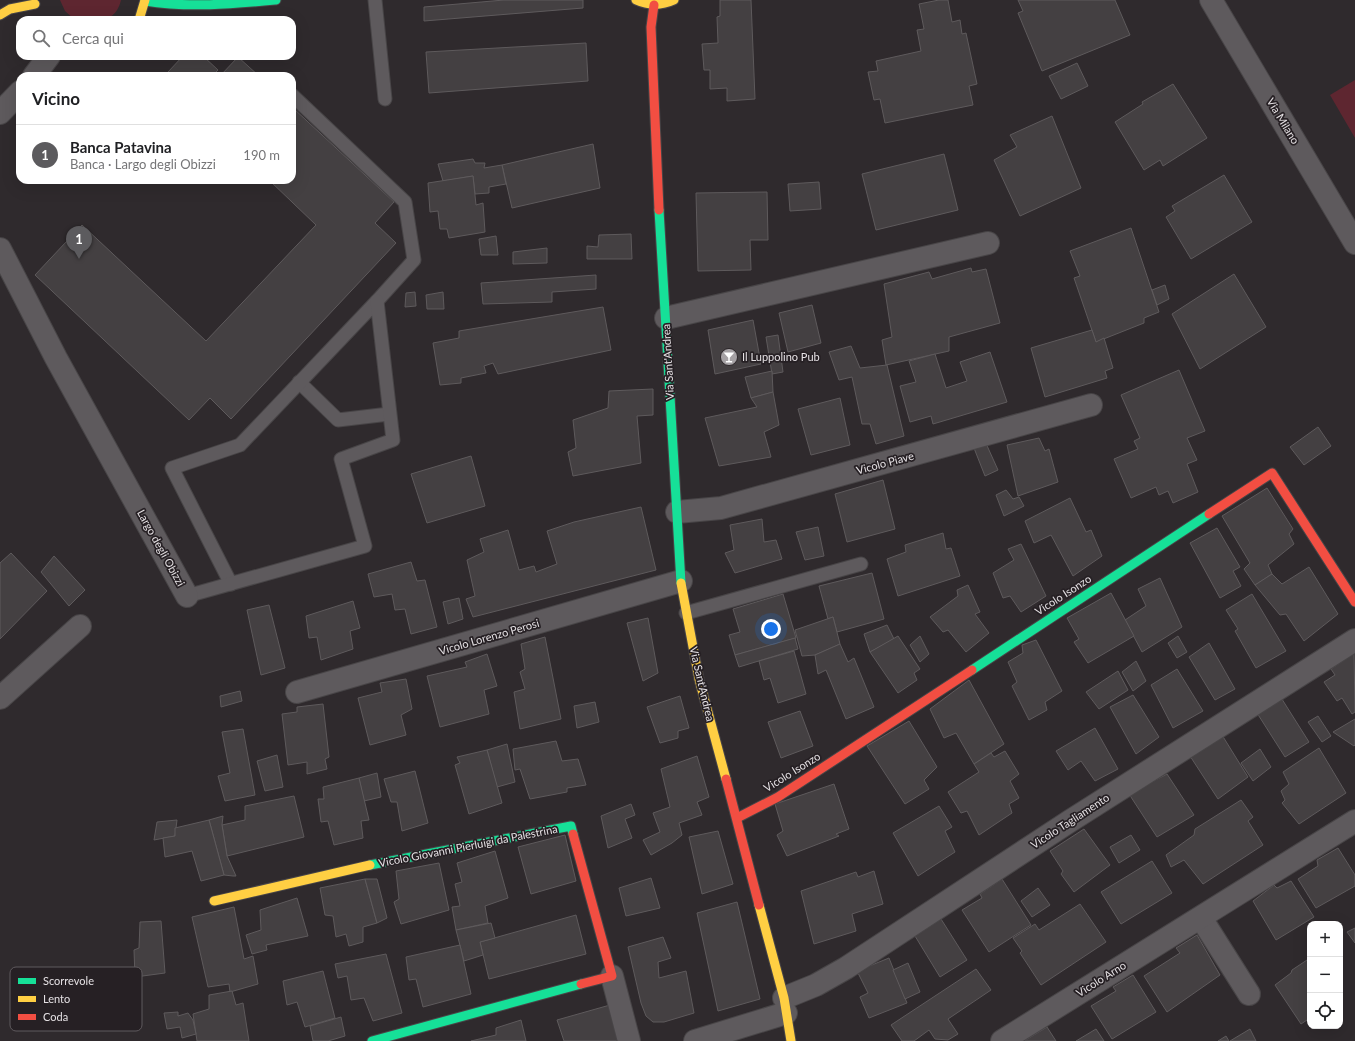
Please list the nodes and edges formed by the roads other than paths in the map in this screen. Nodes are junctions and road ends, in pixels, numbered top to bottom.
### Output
1 (145, 0) edge
2 (276, 0) edge
3 (375, 0) edge
4 (636, 0) edge
5 (674, 0) edge
6 (1211, 0) edge
7 (36, 5) edge
8 (654, 5) junction
9 (0, 15) edge
10 (140, 16) edge
11 (46, 60) edge
12 (37, 72) edge
13 (16, 96) edge
14 (296, 99) edge
15 (385, 99) dead end
16 (0, 113) edge
17 (988, 243) dead end
18 (1355, 243) edge
19 (0, 249) edge
20 (377, 301) junction
21 (666, 318) junction
22 (299, 382) junction
23 (1091, 405) dead end
24 (389, 414) junction
25 (677, 512) junction
26 (861, 564) dead end
27 (681, 581) junction
28 (231, 584) junction
29 (187, 596) joint
30 (1355, 602) edge
31 (686, 613) junction
32 (80, 626) dead end
33 (1355, 640) edge
34 (297, 692) dead end
35 (0, 698) edge
36 (737, 818) junction
37 (1355, 821) edge
38 (214, 901) dead end
39 (1201, 918) junction
40 (612, 976) junction
41 (1250, 994) dead end
42 (785, 1005) junction
43 (372, 1041) edge
44 (629, 1041) edge
45 (695, 1041) edge
46 (791, 1041) edge
47 (1002, 1041) edge

1 - 2 street
1 - 10 street
3 - 15 lane
4 - 8 street
5 - 8 street
6 - 18 street, Via Milano
7 - 9 street
8 - 21 street, Via Sant'Andrea
11 - 12 street
13 - 16 street
14 - 20 lane
17 - 21 street, Via Sant'Andrea
19 - 29 street, Largo degli Obizzi
20 - 22 lane
20 - 24 lane
21 - 25 street, Via Sant'Andrea
22 - 24 lane
22 - 28 lane
23 - 25 street, Vicolo Piave
24 - 28 lane, Largo degli Obizzi
25 - 27 street, Via Sant'Andrea
26 - 31 lane
27 - 31 street, Via Sant'Andrea
27 - 34 street, Vicolo Lorenzo Perosi
28 - 29 lane, Largo degli Obizzi
30 - 36 street, Vicolo Isonzo
31 - 36 street, Via Sant'Andrea
32 - 35 street
33 - 42 street, Vicolo Tagliamento
36 - 42 street, Via Sant'Andrea
37 - 39 street, Vicolo Arno
38 - 40 street, Vicolo Giovanni Pierluigi da Palestrina
39 - 41 street
39 - 47 street, Vicolo Arno
40 - 43 street
40 - 44 street, Vicolo Giovanni Pierluigi da Palestrina
42 - 45 street
42 - 46 street, Via Sant'Andrea

